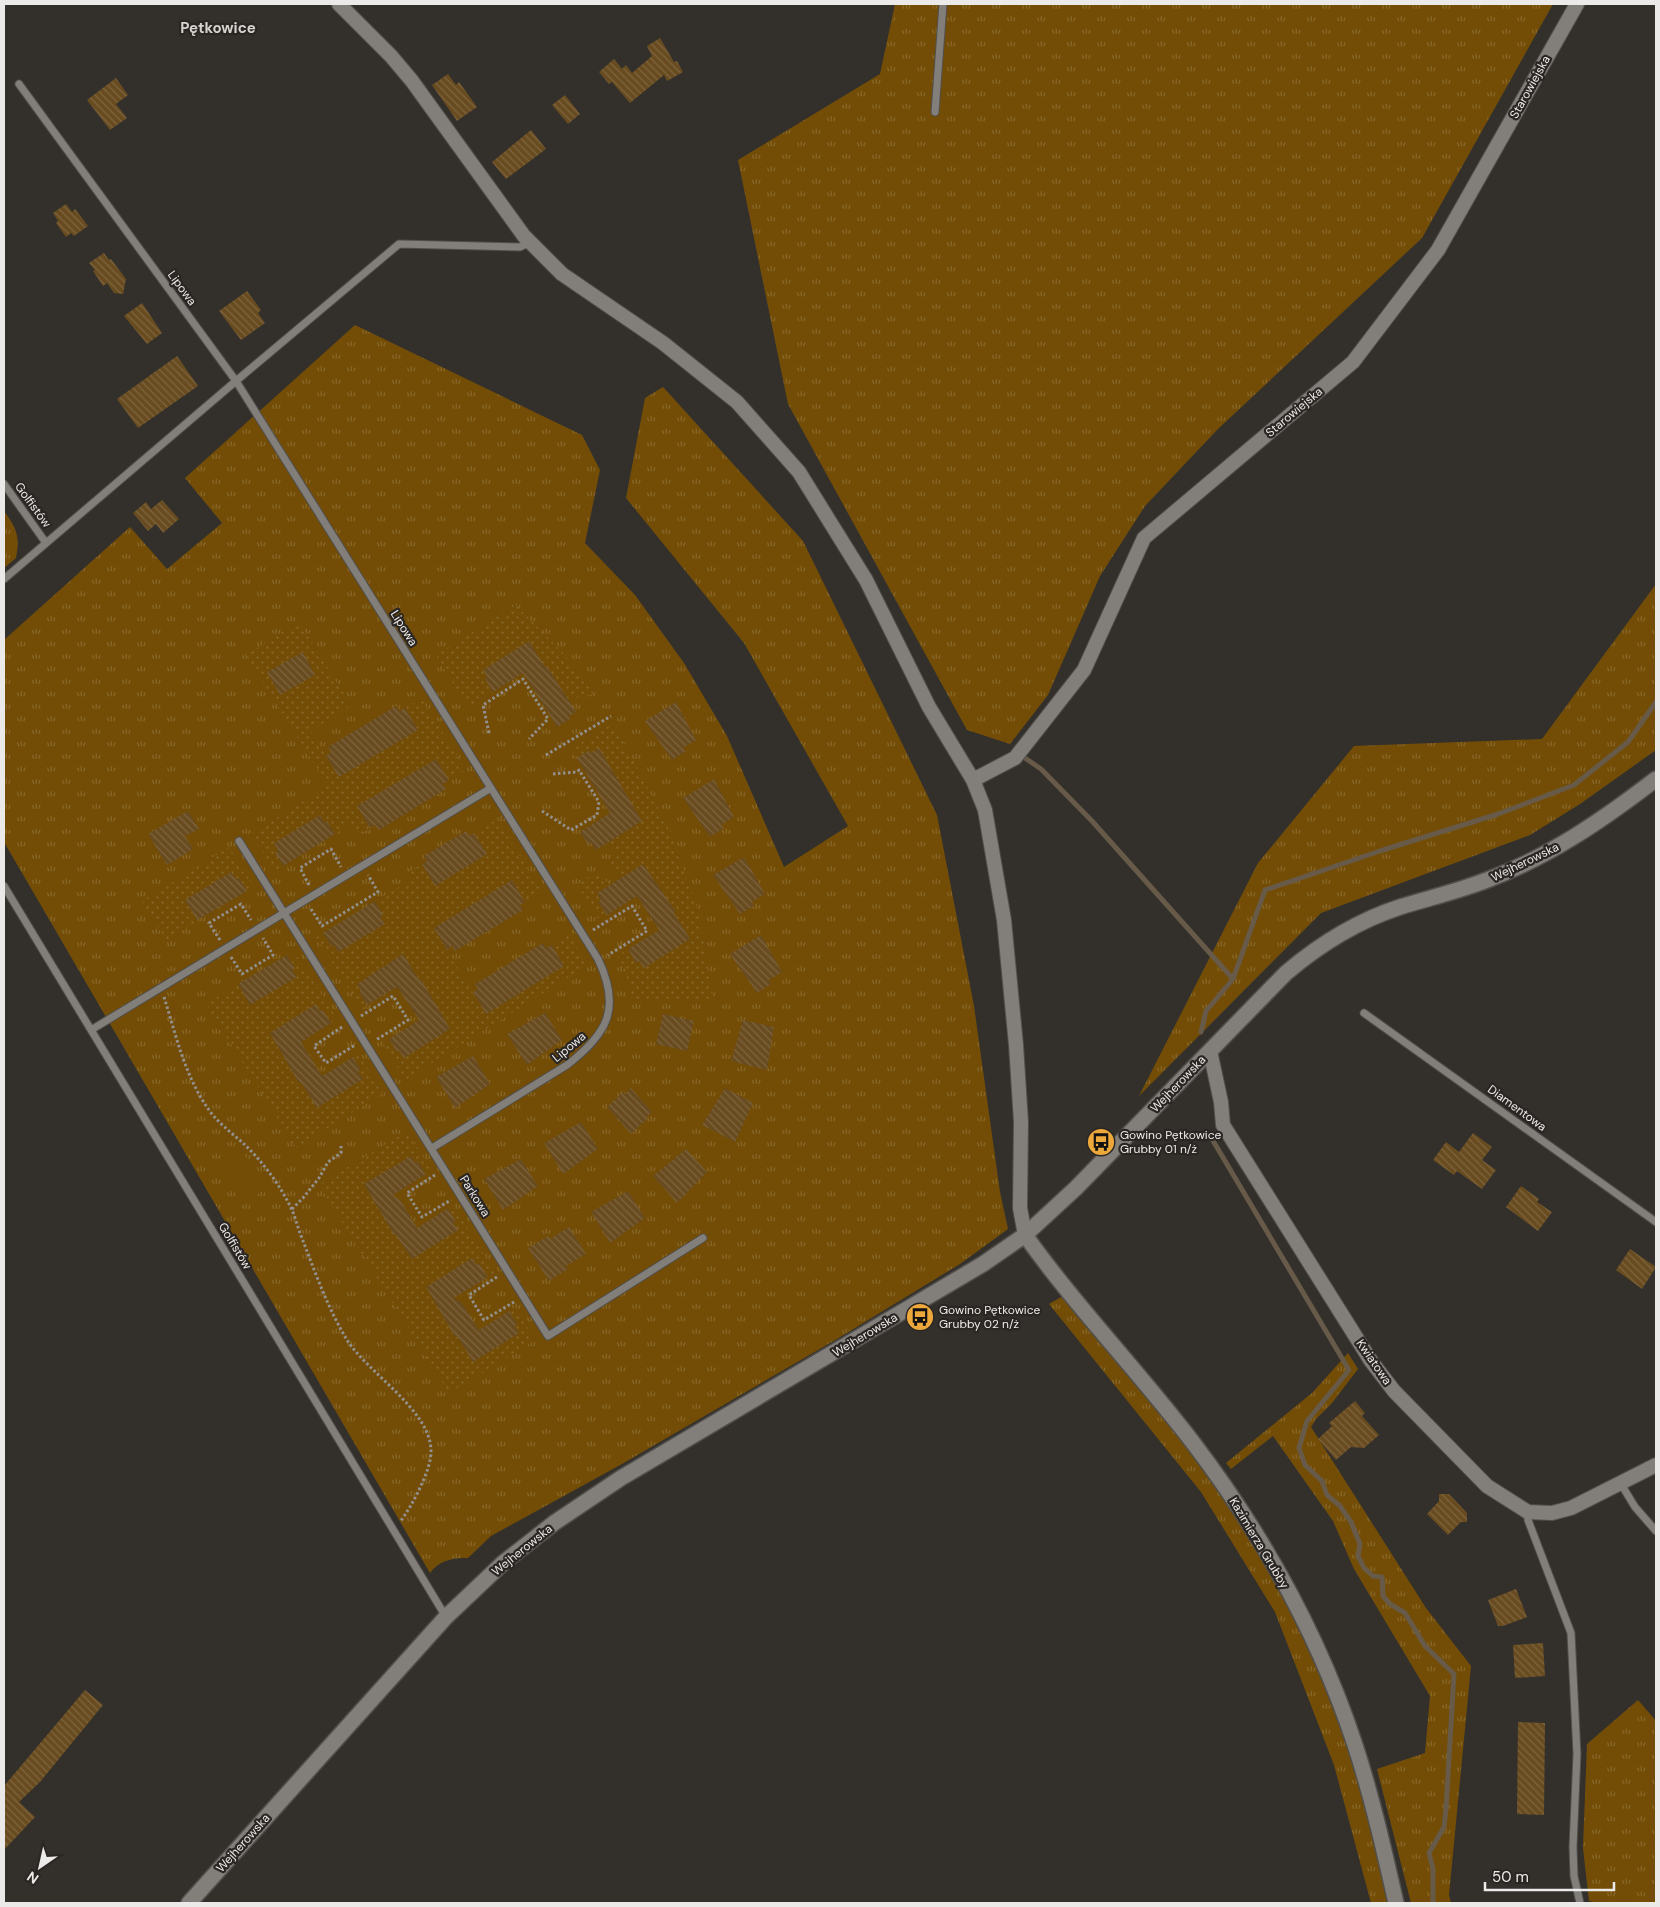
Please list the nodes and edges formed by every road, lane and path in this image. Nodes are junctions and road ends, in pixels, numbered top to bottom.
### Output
1 (339, 4) edge
2 (943, 4) edge
3 (1577, 4) edge
4 (19, 84) dead end
5 (935, 112) dead end
6 (530, 242) junction
7 (236, 381) junction
8 (4, 484) edge
9 (46, 543) junction
10 (4, 580) edge
11 (611, 716) dead end
12 (489, 733) dead end
13 (529, 739) dead end
14 (546, 755) dead end
15 (552, 774) dead end
16 (1656, 779) edge
17 (973, 780) junction
18 (491, 788) junction
19 (542, 811) dead end
20 (239, 841) dead end
21 (362, 866) junction
22 (346, 876) junction
23 (4, 886) edge
24 (314, 894) junction
25 (306, 900) junction
26 (284, 913) junction
27 (257, 930) junction
28 (583, 936) junction
29 (226, 949) junction
30 (599, 961) junction
31 (162, 988) junction
32 (1364, 1013) dead end
33 (352, 1021) junction
34 (91, 1030) junction
35 (366, 1043) junction
36 (1210, 1051) junction
37 (340, 1146) dead end
38 (432, 1148) junction
39 (444, 1169) junction
40 (460, 1194) junction
41 (292, 1209) junction
42 (1656, 1222) edge
43 (1025, 1235) junction
44 (703, 1238) dead end
45 (507, 1270) junction
46 (523, 1296) junction
47 (1656, 1465) edge
48 (1621, 1484) junction
49 (1528, 1512) junction
50 (394, 1530) junction
51 (1656, 1531) edge
52 (446, 1618) junction
53 (189, 1903) edge
54 (1396, 1903) edge
55 (1580, 1903) edge

1 - 6 street
2 - 5 lane
3 - 17 street, Starowiejska
4 - 7 lane, Lipowa
6 - 7 lane
6 - 17 street
7 - 9 lane
7 - 18 lane, Lipowa
8 - 9 lane, Golfistów
9 - 10 lane, Golfistów
11 - 14 path
12 - 13 path
15 - 19 path
16 - 36 street, Wejherowska
17 - 43 street
18 - 21 lane
18 - 28 lane, Lipowa
20 - 26 lane, Parkowa
21 - 22 lane
21 - 25 path
22 - 24 lane
22 - 24 path
23 - 34 lane, Golfistów
24 - 25 lane
25 - 26 lane
26 - 27 lane
26 - 33 lane, Parkowa
27 - 29 lane
27 - 29 path
27 - 29 path
28 - 30 lane, Lipowa
28 - 30 path
29 - 31 lane
30 - 38 lane, Lipowa
31 - 34 lane
31 - 41 path
32 - 42 lane, Diamentowa
33 - 35 lane, Parkowa
33 - 35 path
33 - 35 path
34 - 50 lane, Golfistów
35 - 38 lane, Parkowa
36 - 43 street, Wejherowska
36 - 49 street, Kwiatowa
37 - 41 path
38 - 39 lane, Parkowa
39 - 40 lane, Parkowa
39 - 40 path
40 - 45 lane, Parkowa
41 - 50 path
43 - 52 street, Wejherowska
43 - 54 street, Kazimierza Grubby
44 - 46 lane, Parkowa
45 - 46 lane, Parkowa
45 - 46 path
47 - 48 street
48 - 49 street
48 - 51 lane
49 - 55 lane
50 - 52 lane, Golfistów
52 - 53 street, Wejherowska

